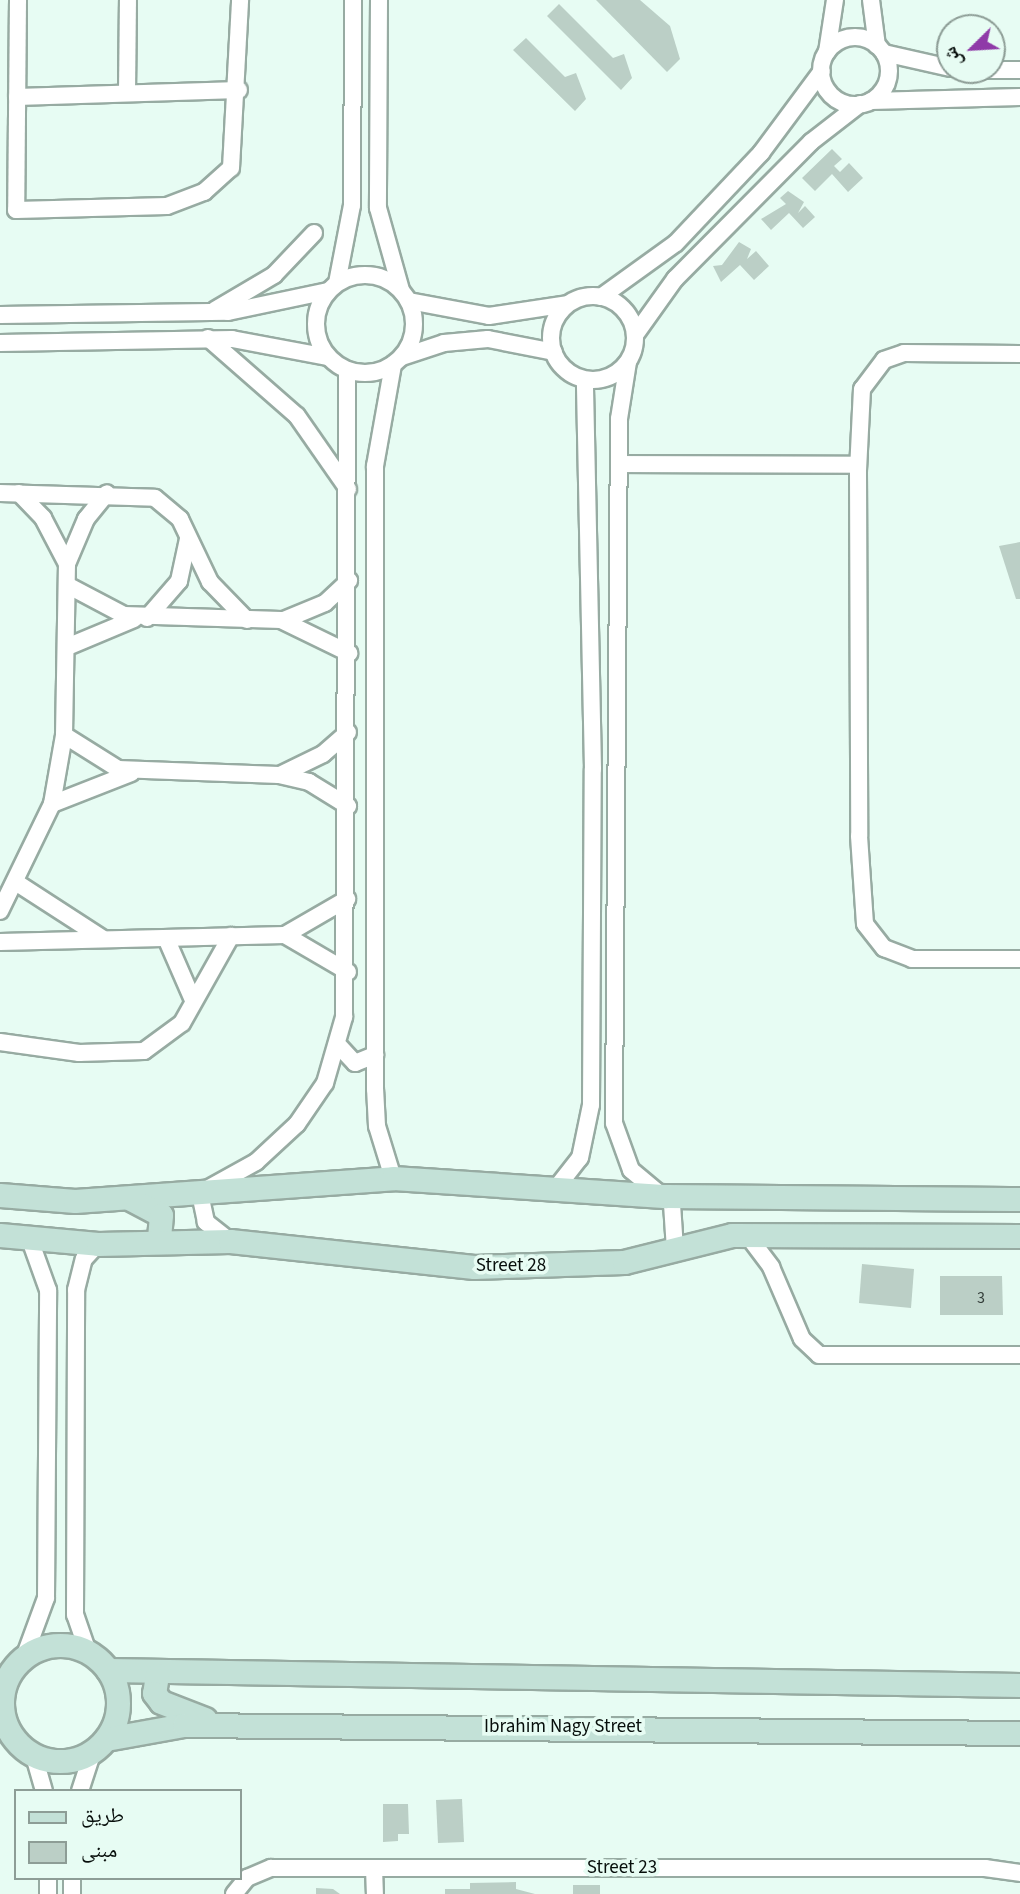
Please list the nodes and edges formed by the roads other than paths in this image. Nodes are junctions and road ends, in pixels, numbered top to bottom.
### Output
1 (18, 0) edge
2 (128, 0) edge
3 (240, 0) edge
4 (353, 0) edge
5 (379, 0) edge
6 (835, 0) edge
7 (871, 0) edge
8 (881, 49) junction
9 (827, 52) junction
10 (936, 64) edge
11 (822, 71) junction
12 (239, 90) junction
13 (127, 93) junction
14 (17, 97) junction
15 (1020, 97) edge
16 (865, 103) junction
17 (8, 210) edge
18 (314, 233) dead end
19 (333, 287) junction
20 (405, 296) junction
21 (601, 297) junction
22 (570, 303) junction
23 (207, 313) junction
24 (0, 315) edge
25 (635, 335) junction
26 (208, 338) junction
27 (0, 343) edge
28 (554, 352) junction
29 (1020, 354) edge
30 (328, 357) junction
31 (397, 361) junction
32 (628, 362) junction
33 (347, 370) junction
34 (585, 380) junction
35 (619, 464) junction
36 (858, 465) junction
37 (348, 489) junction
38 (0, 493) edge
39 (19, 493) junction
40 (107, 493) junction
41 (188, 533) junction
42 (67, 564) junction
43 (349, 581) junction
44 (67, 585) junction
45 (144, 618) junction
46 (247, 620) junction
47 (281, 620) junction
48 (67, 647) junction
49 (349, 653) junction
50 (348, 732) junction
51 (64, 735) junction
52 (593, 769) junction
53 (616, 770) junction
54 (134, 772) junction
55 (279, 775) junction
56 (52, 804) junction
57 (348, 806) junction
58 (17, 883) junction
59 (347, 899) junction
60 (0, 911) edge
61 (285, 934) junction
62 (231, 936) junction
63 (166, 938) junction
64 (104, 939) junction
65 (0, 942) edge
66 (1020, 958) edge
67 (348, 972) junction
68 (193, 1000) junction
69 (0, 1042) edge
70 (340, 1048) junction
71 (375, 1055) junction
72 (591, 1105) junction
73 (614, 1106) junction
74 (393, 1178) junction
75 (557, 1186) junction
76 (200, 1193) junction
77 (0, 1195) edge
78 (666, 1196) junction
79 (127, 1197) junction
80 (726, 1197) junction
81 (1020, 1199) edge
82 (0, 1235) edge
83 (748, 1236) junction
84 (1020, 1236) edge
85 (159, 1239) junction
86 (30, 1240) junction
87 (230, 1241) junction
88 (98, 1244) junction
89 (675, 1249) junction
90 (48, 1317) junction
91 (76, 1317) junction
92 (1020, 1355) edge
93 (47, 1544) junction
94 (76, 1544) junction
95 (88, 1652) junction
96 (25, 1655) junction
97 (108, 1670) junction
98 (4, 1675) edge
99 (156, 1675) junction
100 (1020, 1685) edge
101 (224, 1725) junction
102 (1020, 1733) edge
103 (17, 1744) edge
104 (100, 1745) junction
105 (43, 1789) edge
106 (81, 1789) edge
107 (374, 1868) junction
108 (1020, 1873) edge
109 (234, 1894) edge
110 (375, 1894) edge

1 - 14 street
2 - 13 street
3 - 12 street
4 - 19 street
5 - 20 street
6 - 9 street
7 - 8 street
8 - 9 street
8 - 10 street
8 - 16 street
9 - 11 street
11 - 16 street
11 - 21 street
12 - 13 street
12 - 17 street
13 - 14 street
14 - 17 street
15 - 16 street
16 - 25 street
18 - 23 street
19 - 20 street
19 - 23 street
19 - 30 street
20 - 22 street
20 - 31 street
21 - 22 street
21 - 25 street
22 - 28 street
23 - 24 street
25 - 32 street
26 - 27 street
26 - 30 street
26 - 37 street
28 - 31 street
28 - 34 street
29 - 36 street
30 - 33 street
31 - 33 street
31 - 71 street
32 - 34 street
32 - 35 street
33 - 37 street
34 - 52 street
35 - 36 street
35 - 53 street
36 - 66 street
37 - 43 street
38 - 39 street
39 - 40 street
39 - 42 street
40 - 41 street
40 - 42 street
41 - 45 street
41 - 46 street
42 - 44 street
43 - 47 street
43 - 49 street
44 - 45 street
44 - 48 street
45 - 46 street
45 - 48 street
46 - 47 street
47 - 49 street
48 - 51 street
49 - 50 street
50 - 55 street
50 - 57 street
51 - 54 street
51 - 56 street
52 - 53 street
52 - 72 street
53 - 73 street
54 - 55 street
54 - 56 street
55 - 57 street
56 - 58 street
57 - 59 street
58 - 60 street
58 - 64 street
59 - 61 street
59 - 67 street
61 - 62 street
61 - 67 street
62 - 63 street
62 - 68 street
63 - 64 street
63 - 68 street
64 - 65 street
67 - 70 street
68 - 69 street
70 - 71 street
70 - 76 street
71 - 74 street
72 - 73 street
72 - 75 street
73 - 78 street
74 - 75 street
74 - 76 street
75 - 78 street
76 - 79 street
76 - 87 street
77 - 79 street
78 - 80 street
78 - 89 street
79 - 85 street
80 - 81 street
80 - 83 street
82 - 86 street, Street 28
83 - 84 street, Street 28
83 - 89 street, Street 28
83 - 92 street
85 - 87 street, Street 28
85 - 88 street, Street 28
86 - 88 street, Street 28
86 - 90 street
87 - 89 street, Street 28
88 - 91 street
90 - 91 street
90 - 93 street
91 - 94 street
93 - 94 street
93 - 96 street
94 - 95 street
95 - 96 street
95 - 97 street
96 - 98 street
97 - 99 street
97 - 104 street
98 - 103 street
99 - 100 street
99 - 101 street
101 - 102 street, Ibrahim Nagy Street
101 - 104 street, Ibrahim Nagy Street
103 - 104 street
103 - 105 street
104 - 106 street
107 - 108 street, Street 23
107 - 109 street, Street 23
107 - 110 street

